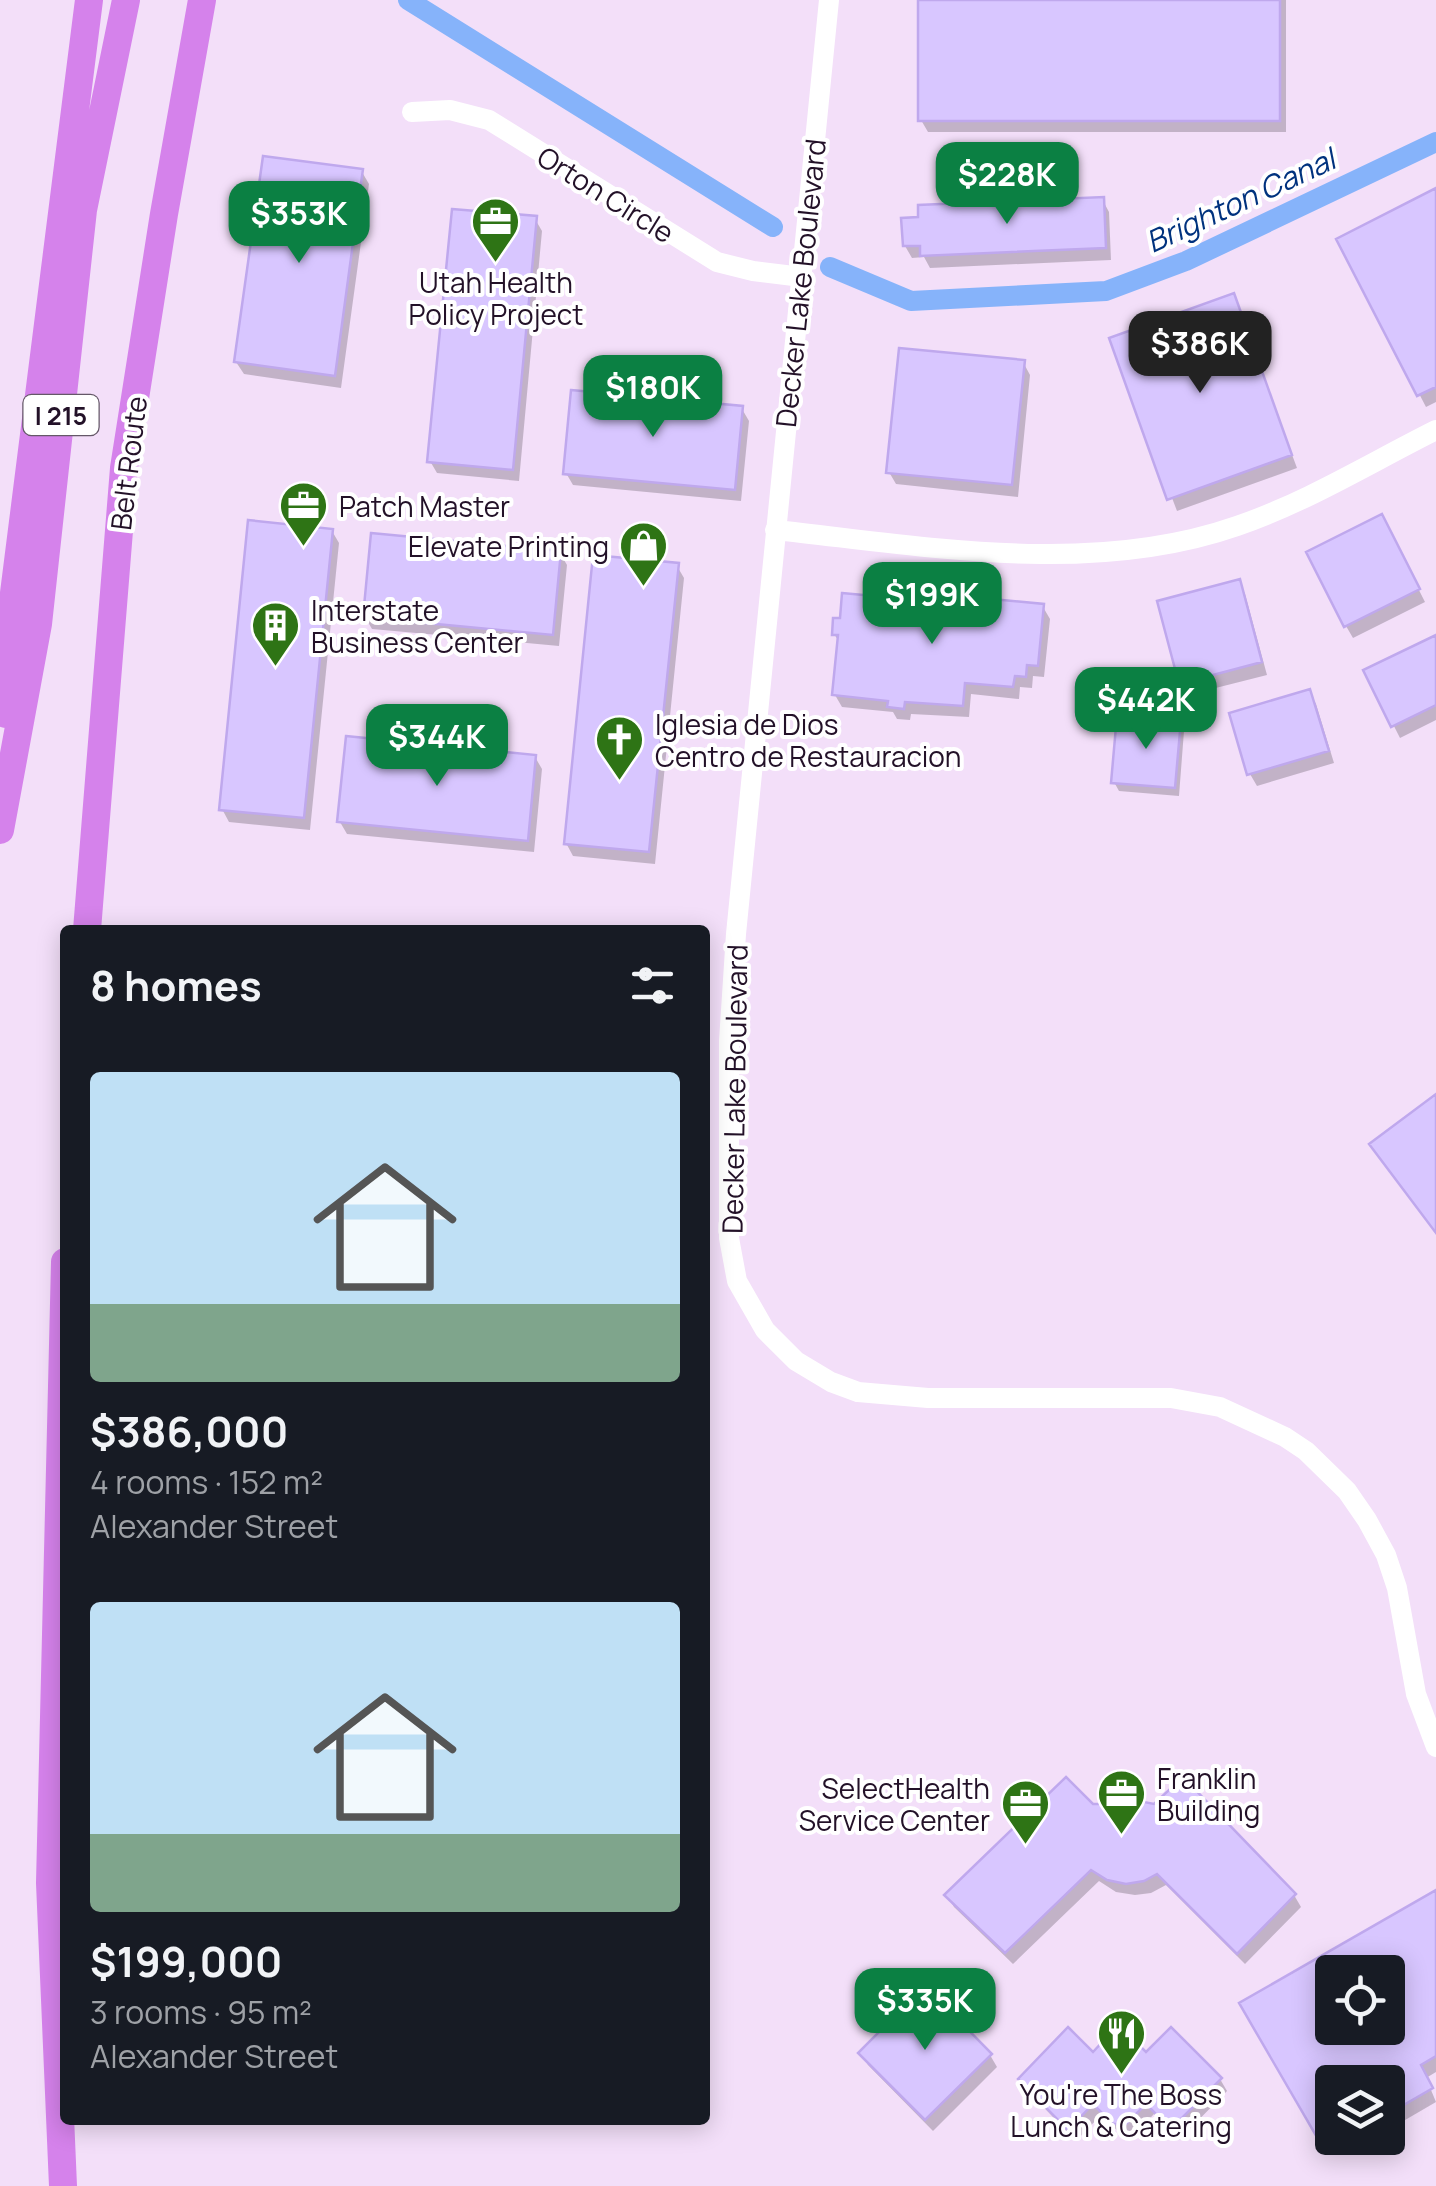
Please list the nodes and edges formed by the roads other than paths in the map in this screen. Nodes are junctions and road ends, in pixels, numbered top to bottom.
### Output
1 (89, 0) edge
2 (126, 0) edge
3 (202, 0) edge
4 (221, 0) edge
5 (829, 0) edge
6 (412, 112) dead end
7 (164, 214) junction
8 (802, 278) junction
9 (1436, 430) edge
10 (775, 530) junction
11 (0, 810) edge
12 (0, 830) edge
13 (88, 925) edge
14 (60, 1469) edge
15 (1436, 1747) edge
16 (60, 2116) edge
17 (60, 2125) edge
18 (63, 2186) edge

1 - 11 highway
2 - 12 highway, I 215
3 - 7 highway, Belt Route / I 215
4 - 7 highway
5 - 8 street, Decker Lake Boulevard
6 - 8 street, Orton Circle
7 - 13 highway, Belt Route / I 215
8 - 10 street, Decker Lake Boulevard
9 - 10 street
10 - 15 street, Decker Lake Boulevard
14 - 16 highway
17 - 18 highway

